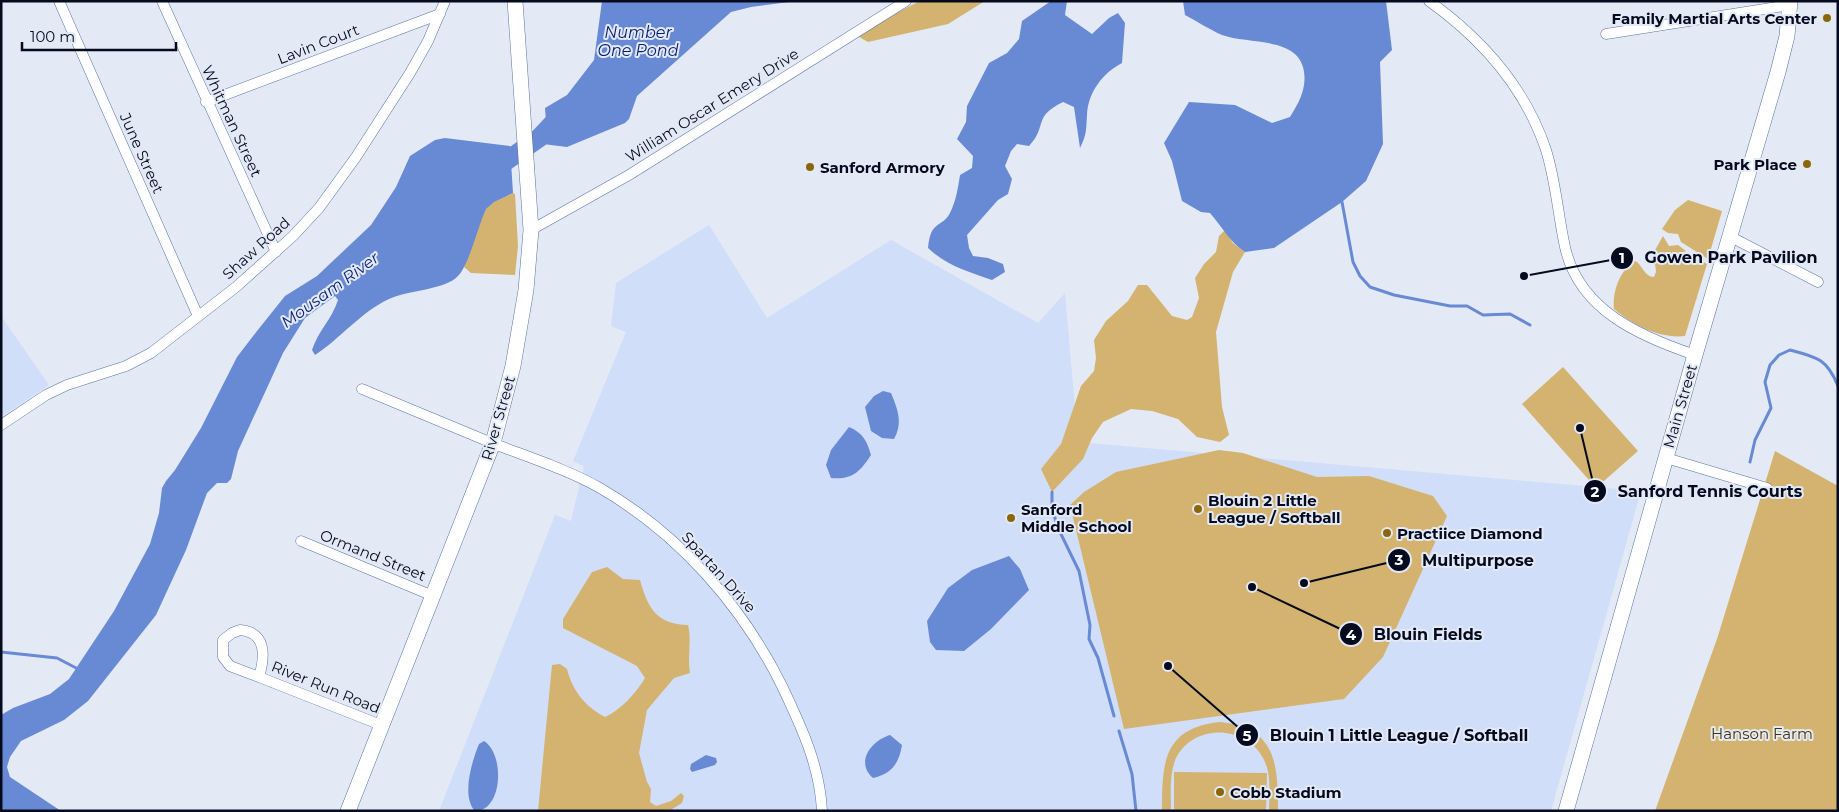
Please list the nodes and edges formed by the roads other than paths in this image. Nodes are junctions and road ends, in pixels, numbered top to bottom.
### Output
1 (59, 1) edge
2 (162, 1) edge
3 (445, 1) edge
4 (515, 1) edge
5 (906, 1) edge
6 (1429, 1) edge
7 (1790, 3) edge
8 (440, 14) junction
9 (1606, 34) dead end
10 (206, 102) junction
11 (531, 230) junction
12 (1729, 236) junction
13 (276, 252) junction
14 (1818, 282) dead end
15 (198, 316) junction
16 (1695, 354) junction
17 (362, 389) dead end
18 (1, 425) edge
19 (493, 443) junction
20 (1666, 458) junction
21 (1767, 488) dead end
22 (301, 542) dead end
23 (433, 596) junction
24 (259, 677) junction
25 (381, 725) junction
26 (348, 811) edge
27 (822, 811) edge
28 (1566, 811) edge

1 - 15 street, June Street
2 - 10 street, Whitman Street
3 - 8 street, Shaw Road
4 - 11 street, River Street
5 - 11 street, William Oscar Emery Drive
6 - 16 street
7 - 9 street
7 - 12 street, Main Street
8 - 10 street, Lavin Court
8 - 13 street, Shaw Road
10 - 13 street, Whitman Street
11 - 19 street, River Street
12 - 14 street
12 - 16 street, Main Street
13 - 15 street, Shaw Road
15 - 18 street, Shaw Road
16 - 20 street, Main Street
17 - 19 street, Spartan Drive
19 - 23 street, River Street
19 - 27 street, Spartan Drive
20 - 21 street
20 - 28 street, Main Street
22 - 23 street, Ormand Street
23 - 25 street, River Street
24 - 24 street, River Run Road
24 - 25 street, River Run Road
25 - 26 street, River Street

